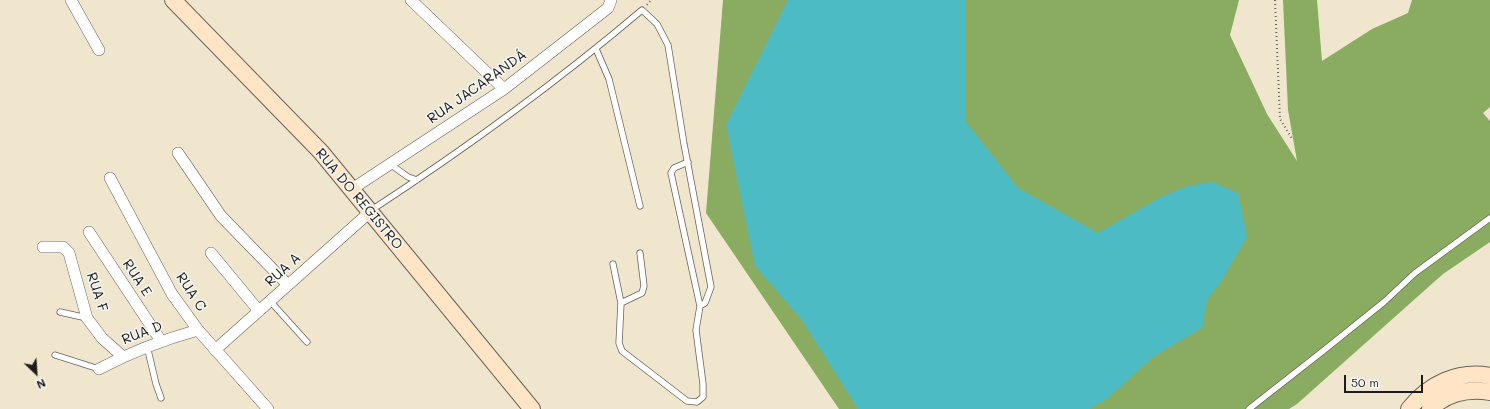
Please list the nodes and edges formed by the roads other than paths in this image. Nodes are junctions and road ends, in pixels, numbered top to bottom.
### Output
1 (71, 0) edge
2 (173, 0) edge
3 (411, 0) edge
4 (611, 0) edge
5 (596, 49) junction
6 (99, 50) dead end
7 (504, 89) junction
8 (178, 153) dead end
9 (688, 162) junction
10 (390, 164) junction
11 (110, 178) dead end
12 (417, 180) junction
13 (352, 189) junction
14 (640, 206) dead end
15 (370, 212) junction
16 (1490, 218) edge
17 (89, 232) dead end
18 (43, 247) dead end
19 (211, 253) dead end
20 (640, 253) dead end
21 (613, 264) dead end
22 (288, 286) junction
23 (270, 301) junction
24 (621, 303) junction
25 (700, 306) junction
26 (259, 311) junction
27 (60, 312) dead end
28 (88, 318) junction
29 (198, 330) junction
30 (161, 341) junction
31 (307, 342) dead end
32 (147, 346) junction
33 (215, 350) junction
34 (56, 355) dead end
35 (122, 356) junction
36 (99, 369) joint
37 (1490, 376) edge
38 (1490, 392) edge
39 (161, 398) dead end
40 (268, 409) edge
41 (532, 409) edge
42 (1249, 409) edge
43 (1410, 409) edge
44 (1430, 409) edge

1 - 6 street
2 - 13 main road, RUA DO REGISTRO
3 - 7 street
4 - 7 street, RUA JACARANDÁ
5 - 9 lane
5 - 12 lane
5 - 14 lane
7 - 10 street, RUA JACARANDÁ
8 - 22 street
9 - 25 lane
9 - 25 lane
10 - 12 lane
10 - 13 street, RUA JACARANDÁ
11 - 29 street, RUA C
12 - 15 lane
13 - 15 main road, RUA DO REGISTRO
15 - 22 street, RUA A
15 - 41 main road, RUA DO REGISTRO
16 - 42 lane
17 - 30 street, RUA E
18 - 28 street, RUA F
19 - 26 street
20 - 24 lane
21 - 24 lane
22 - 23 street, RUA A
23 - 26 street, RUA A
23 - 31 lane
24 - 25 lane
26 - 33 street, RUA A
27 - 28 lane
28 - 35 street, RUA F
29 - 30 street, RUA D
29 - 33 street, RUA C
30 - 32 street, RUA D
32 - 35 street, RUA D
32 - 39 lane
33 - 40 street, RUA C
34 - 36 lane
35 - 36 street, RUA D
37 - 43 main road
38 - 44 main road

